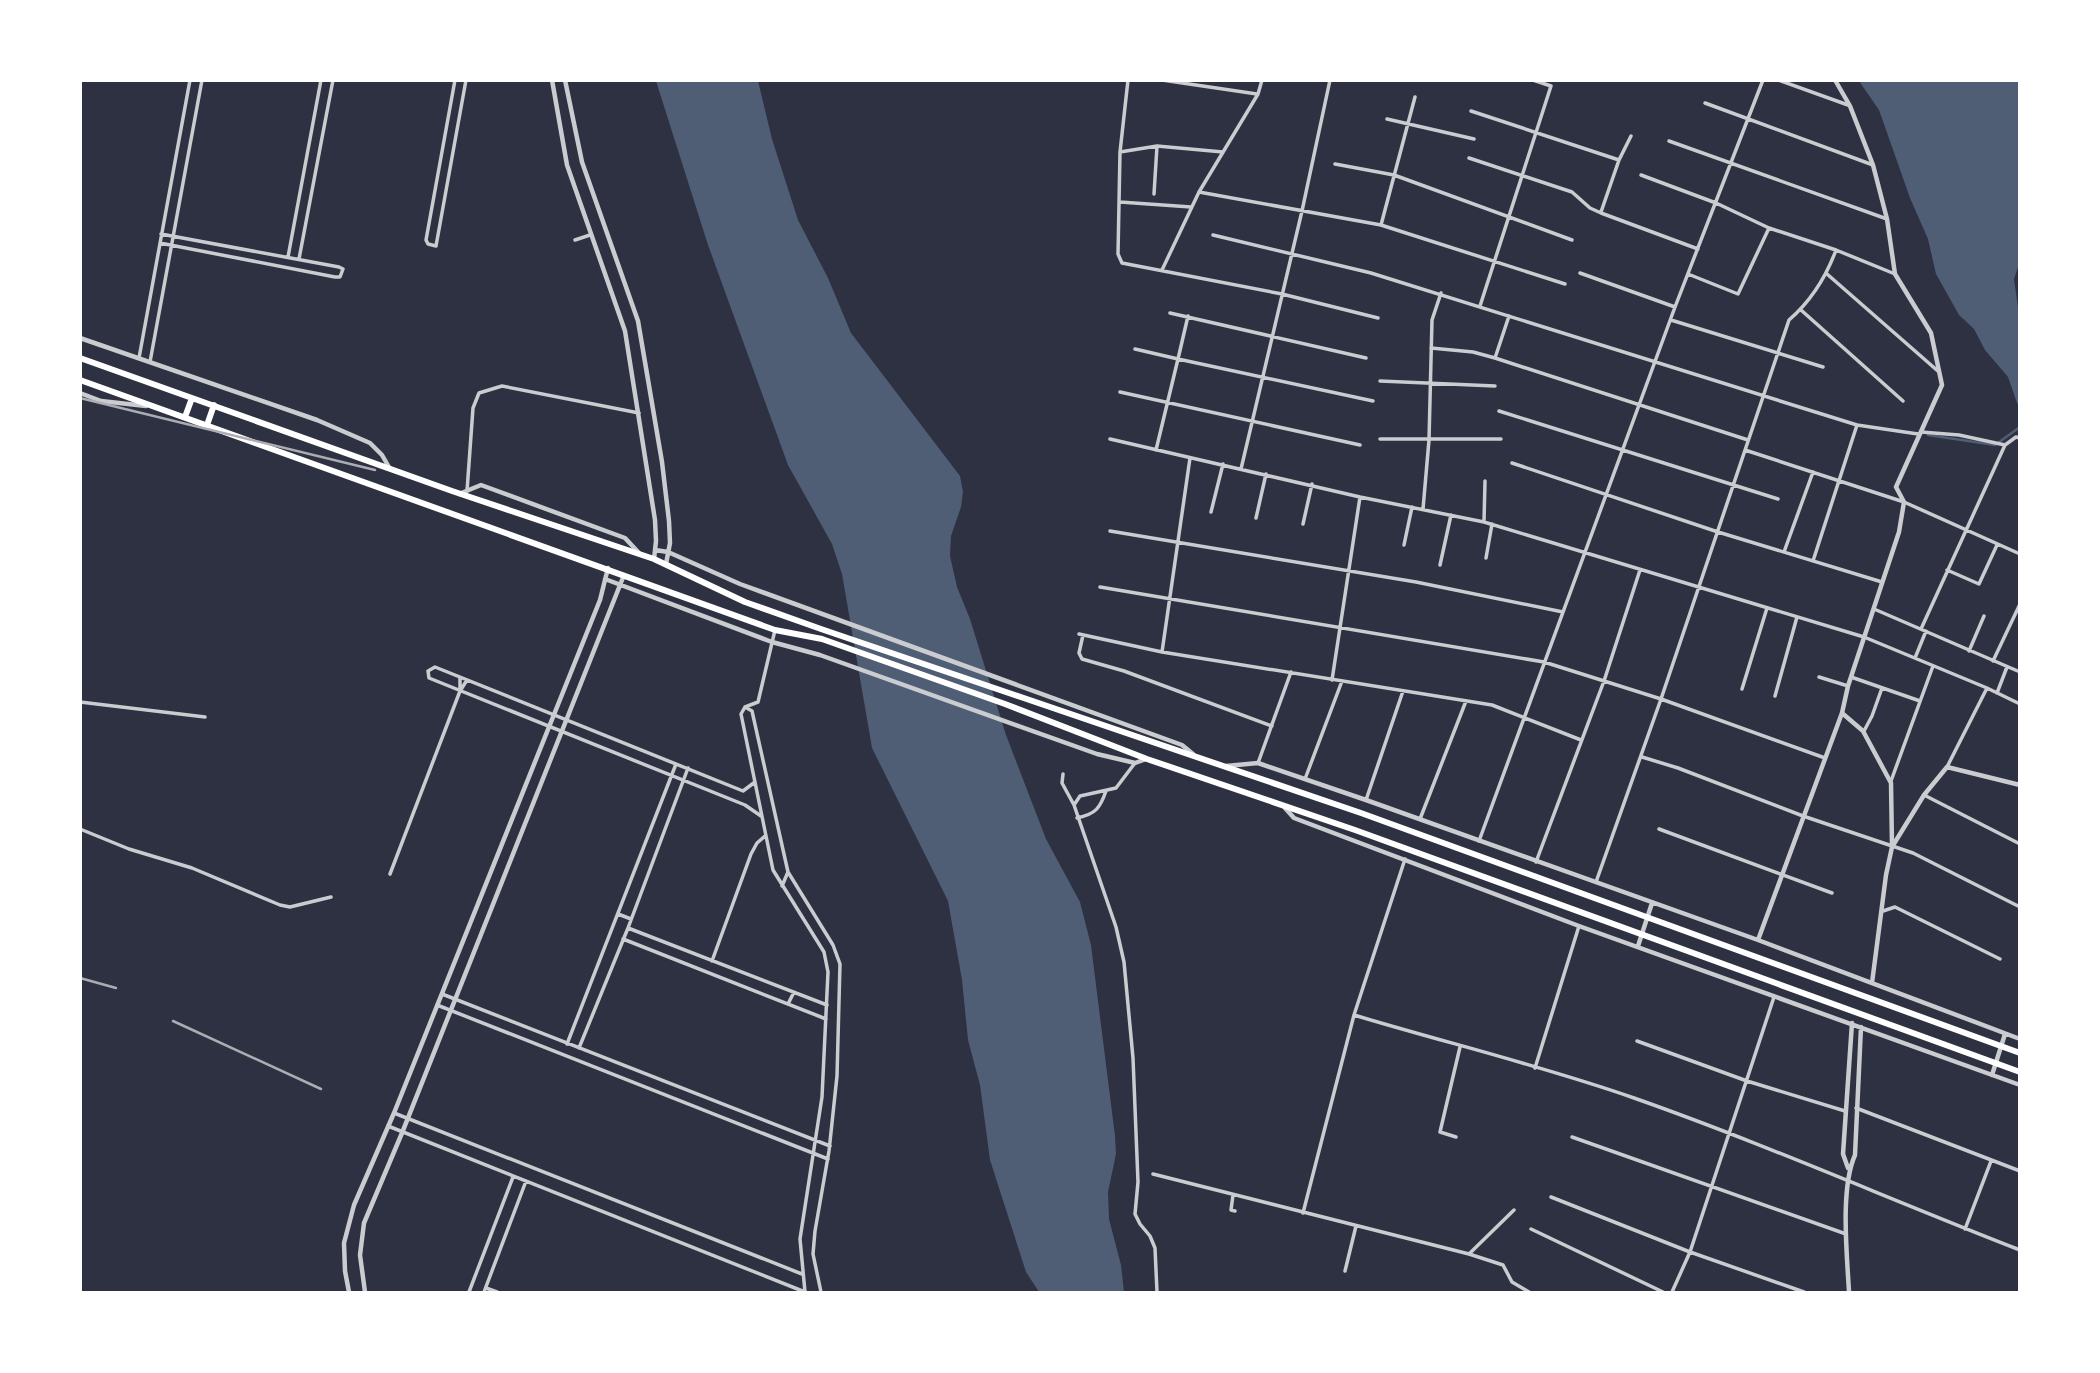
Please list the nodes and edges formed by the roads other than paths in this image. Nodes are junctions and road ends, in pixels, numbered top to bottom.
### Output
1 (190, 80) edge
2 (202, 80) edge
3 (321, 80) edge
4 (333, 80) edge
5 (456, 80) edge
6 (466, 80) edge
7 (551, 80) edge
8 (565, 80) edge
9 (1128, 80) edge
10 (1162, 80) edge
11 (1262, 80) edge
12 (1330, 80) edge
13 (1533, 80) edge
14 (1763, 80) edge
15 (1778, 80) edge
16 (1835, 80) edge
17 (1258, 94) junction
18 (1415, 97) dead end
19 (1706, 103) dead end
20 (1850, 106) junction
21 (1471, 111) dead end
22 (1748, 118) junction
23 (1387, 119) dead end
24 (1408, 124) junction
25 (1536, 132) junction
26 (1631, 136) dead end
27 (1474, 139) dead end
28 (1669, 141) dead end
29 (1157, 146) junction
30 (1120, 152) junction
31 (1223, 153) junction
32 (1469, 158) dead end
33 (1619, 160) junction
34 (1731, 163) junction
35 (1335, 164) dead end
36 (1873, 165) junction
37 (1394, 175) junction
38 (1522, 175) junction
39 (1641, 175) dead end
40 (1199, 192) junction
41 (1154, 194) dead end
42 (1120, 202) junction
43 (1716, 203) junction
44 (1191, 208) junction
45 (1302, 211) junction
46 (1601, 213) junction
47 (1508, 217) junction
48 (1887, 219) junction
49 (1381, 225) junction
50 (1769, 228) junction
51 (162, 233) junction
52 (174, 235) junction
53 (590, 235) junction
54 (1213, 235) dead end
55 (575, 240) dead end
56 (1572, 240) dead end
57 (160, 243) junction
58 (172, 245) junction
59 (1698, 249) junction
60 (1836, 250) junction
61 (1292, 253) junction
62 (288, 257) junction
63 (299, 259) junction
64 (1494, 260) junction
65 (1162, 270) junction
66 (1580, 273) dead end
67 (1688, 274) junction
68 (1827, 274) junction
69 (1895, 274) junction
70 (1565, 284) dead end
71 (1441, 293) junction
72 (1282, 294) junction
73 (1480, 306) junction
74 (1675, 307) junction
75 (1801, 310) junction
76 (1170, 313) dead end
77 (1188, 316) junction
78 (1508, 316) junction
79 (1378, 318) dead end
80 (1671, 320) junction
81 (1272, 336) junction
82 (80, 338) edge
83 (1431, 348) junction
84 (1135, 349) dead end
85 (1777, 354) junction
86 (80, 358) edge
87 (139, 358) junction
88 (1366, 358) dead end
89 (1495, 358) junction
90 (1178, 359) junction
91 (150, 362) junction
92 (1655, 363) junction
93 (1823, 367) dead end
94 (1939, 372) junction
95 (1263, 378) junction
96 (80, 380) edge
97 (1380, 380) dead end
98 (1429, 384) junction
99 (1495, 386) dead end
100 (1120, 392) dead end
101 (80, 393) edge
102 (1764, 396) junction
103 (192, 398) junction
104 (1167, 401) junction
105 (1373, 401) dead end
106 (1903, 401) dead end
107 (214, 405) junction
108 (1640, 405) junction
109 (154, 406) junction
110 (1499, 411) dead end
111 (639, 413) junction
112 (185, 417) junction
113 (1252, 422) junction
114 (206, 425) junction
115 (1857, 425) junction
116 (1919, 433) junction
117 (2020, 438) edge
118 (1110, 439) dead end
119 (1380, 439) dead end
120 (1502, 439) dead end
121 (1429, 440) junction
122 (1748, 440) junction
123 (1360, 445) dead end
124 (2005, 445) junction
125 (1625, 449) junction
126 (1156, 450) junction
127 (1745, 450) junction
128 (1190, 458) junction
129 (1512, 463) dead end
130 (1223, 464) junction
131 (391, 469) junction
132 (1241, 469) junction
133 (1813, 472) junction
134 (1266, 474) junction
135 (1485, 481) dead end
136 (1838, 481) junction
137 (1311, 484) junction
138 (1734, 485) junction
139 (467, 491) junction
140 (459, 494) junction
141 (1608, 494) junction
142 (1360, 496) junction
143 (1778, 499) dead end
144 (1904, 502) junction
145 (1412, 507) junction
146 (1423, 509) junction
147 (1211, 512) dead end
148 (1451, 515) junction
149 (1256, 518) dead end
150 (1484, 522) junction
151 (1303, 524) dead end
152 (1492, 524) junction
153 (1965, 530) junction
154 (1110, 531) dead end
155 (1718, 532) junction
156 (1178, 542) junction
157 (1997, 544) junction
158 (1404, 545) dead end
159 (655, 550) junction
160 (668, 552) junction
161 (1586, 552) junction
162 (1784, 552) junction
163 (640, 554) junction
164 (2020, 554) edge
165 (1486, 558) dead end
166 (654, 559) junction
167 (1814, 561) junction
168 (666, 564) junction
169 (1440, 565) dead end
170 (608, 568) junction
171 (1640, 570) junction
172 (1947, 570) junction
173 (1348, 571) junction
174 (624, 575) junction
175 (605, 579) junction
176 (1882, 582) junction
177 (620, 584) junction
178 (1100, 587) dead end
179 (1699, 589) junction
180 (1169, 598) junction
181 (2019, 605) edge
182 (1767, 608) junction
183 (1873, 609) junction
184 (1563, 612) junction
185 (1797, 616) junction
186 (1984, 616) dead end
187 (1340, 627) junction
188 (775, 630) junction
189 (1924, 630) junction
190 (1864, 637) junction
191 (772, 642) junction
192 (1969, 650) junction
193 (1162, 652) junction
194 (1914, 658) junction
195 (1993, 662) junction
196 (1544, 663) junction
197 (1933, 666) junction
198 (2007, 667) junction
199 (2020, 672) edge
200 (1291, 673) junction
201 (1819, 677) dead end
202 (1851, 677) junction
203 (460, 678) junction
204 (467, 680) junction
205 (1332, 680) junction
206 (1342, 681) junction
207 (1604, 681) junction
208 (1848, 686) junction
209 (1882, 688) junction
210 (1987, 688) junction
211 (1742, 689) dead end
212 (460, 691) junction
213 (1403, 691) junction
214 (1997, 693) junction
215 (1774, 696) dead end
216 (1661, 699) junction
217 (1466, 700) junction
218 (1920, 701) junction
219 (80, 702) edge
220 (2020, 704) edge
221 (745, 707) junction
222 (1842, 713) junction
223 (554, 715) junction
224 (1524, 716) junction
225 (205, 718) dead end
226 (567, 720) junction
227 (1272, 726) junction
228 (549, 727) junction
229 (561, 732) junction
230 (1863, 732) junction
231 (1581, 740) junction
232 (1641, 756) junction
233 (1200, 758) junction
234 (1825, 758) junction
235 (1147, 759) junction
236 (1136, 763) junction
237 (1258, 763) junction
238 (676, 764) junction
239 (1223, 766) junction
240 (1947, 767) junction
241 (688, 768) junction
242 (1063, 774) dead end
243 (671, 776) junction
244 (1305, 779) junction
245 (683, 781) junction
246 (755, 782) junction
247 (1891, 783) junction
248 (2020, 785) edge
249 (1106, 791) junction
250 (1924, 795) junction
251 (1366, 800) junction
252 (1074, 805) junction
253 (1283, 805) junction
254 (762, 816) junction
255 (1802, 816) junction
256 (1077, 818) junction
257 (1419, 819) junction
258 (80, 829) edge
259 (1659, 830) dead end
260 (765, 836) junction
261 (1479, 841) junction
262 (2020, 844) edge
263 (1892, 847) junction
264 (1405, 859) junction
265 (1536, 862) junction
266 (788, 872) junction
267 (390, 874) dead end
268 (1782, 874) junction
269 (1595, 884) junction
270 (782, 886) junction
271 (1832, 893) dead end
272 (331, 897) dead end
273 (1652, 904) junction
274 (2020, 908) edge
275 (1883, 911) junction
276 (618, 914) junction
277 (631, 919) junction
278 (1579, 926) junction
279 (628, 928) junction
280 (623, 939) junction
281 (1758, 940) junction
282 (1638, 946) junction
283 (2000, 959) dead end
284 (712, 961) junction
285 (1872, 983) junction
286 (794, 992) junction
287 (442, 995) junction
288 (1774, 995) junction
289 (454, 999) junction
290 (788, 1004) junction
291 (437, 1005) junction
292 (827, 1005) junction
293 (449, 1010) junction
294 (1354, 1015) junction
295 (826, 1019) junction
296 (1852, 1023) junction
297 (1862, 1029) junction
298 (2005, 1034) junction
299 (2020, 1039) edge
300 (1637, 1041) dead end
301 (568, 1044) junction
302 (1460, 1046) junction
303 (579, 1048) junction
304 (2020, 1053) edge
305 (1535, 1068) junction
306 (2020, 1072) edge
307 (1992, 1075) junction
308 (1747, 1081) junction
309 (2020, 1085) edge
310 (1856, 1108) junction
311 (1845, 1111) junction
312 (394, 1113) junction
313 (407, 1119) junction
314 (388, 1126) junction
315 (402, 1133) junction
316 (1729, 1133) junction
317 (1456, 1137) dead end
318 (1572, 1137) dead end
319 (815, 1141) junction
320 (830, 1146) junction
321 (815, 1153) junction
322 (828, 1159) junction
323 (1991, 1161) junction
324 (1849, 1169) junction
325 (2020, 1171) edge
326 (1153, 1174) dead end
327 (514, 1176) junction
328 (1848, 1179) junction
329 (527, 1181) junction
330 (1712, 1186) junction
331 (1233, 1195) junction
332 (1551, 1197) dead end
333 (1514, 1210) dead end
334 (1235, 1212) dead end
335 (1303, 1213) junction
336 (1320, 1217) junction
337 (1318, 1224) dead end
338 (1356, 1226) junction
339 (1531, 1229) dead end
340 (1965, 1229) junction
341 (1846, 1234) junction
342 (2019, 1248) edge
343 (1690, 1252) junction
344 (1469, 1254) junction
345 (1345, 1271) dead end
346 (802, 1275) junction
347 (1520, 1287) junction
348 (485, 1290) edge
349 (805, 1292) edge
350 (349, 1293) edge
351 (365, 1293) edge
352 (468, 1293) edge
353 (497, 1293) edge
354 (821, 1293) edge
355 (1157, 1293) edge
356 (1518, 1293) edge
357 (1529, 1293) edge
358 (1662, 1293) edge
359 (1672, 1293) edge
360 (1804, 1293) edge
361 (1849, 1293) edge

1 - 51 street
2 - 52 street
3 - 62 street
4 - 63 street
5 - 6 street
7 - 53 street
8 - 160 street
9 - 30 street
10 - 17 street
11 - 17 street
12 - 45 street
13 - 25 street
14 - 22 street
15 - 20 street
16 - 20 street
17 - 31 street
18 - 24 street
19 - 22 street
20 - 36 street
21 - 25 street
22 - 34 street
22 - 36 street
23 - 24 street
24 - 27 street
24 - 37 street
25 - 33 street
25 - 38 street
26 - 33 street
28 - 34 street
29 - 30 street
29 - 31 street
29 - 41 street
30 - 42 street
31 - 40 street
32 - 38 street
33 - 46 street
34 - 43 street
34 - 48 street
35 - 37 street
36 - 48 street
37 - 47 street
37 - 49 street
38 - 46 street
38 - 47 street
39 - 43 street
40 - 44 street
40 - 45 street
42 - 44 street
42 - 65 street
43 - 50 street
43 - 59 street
44 - 65 street
45 - 49 street
45 - 61 street
46 - 59 street
47 - 56 street
47 - 64 street
48 - 69 street
49 - 64 street
50 - 60 street
50 - 67 street
51 - 52 street
51 - 57 street
52 - 58 street
52 - 62 street
53 - 55 street
53 - 111 street
54 - 61 street
57 - 58 street
57 - 87 street
58 - 63 street
58 - 91 street
59 - 67 street
60 - 68 street
60 - 69 street
61 - 71 street
61 - 72 street
62 - 63 street
64 - 70 street
64 - 73 street
65 - 72 street
66 - 74 street
67 - 74 street
68 - 75 street
68 - 94 street
69 - 94 street
71 - 73 street
71 - 83 street
72 - 79 street
72 - 81 street
73 - 78 street
74 - 80 street
75 - 85 street
75 - 106 street
76 - 77 street
77 - 81 street
77 - 90 street
78 - 89 street
78 - 92 street
80 - 85 street
80 - 92 street
81 - 88 street
81 - 95 street
82 - 87 street
83 - 89 street
83 - 98 street
84 - 90 street
85 - 93 street
85 - 102 street
86 - 103 highway
87 - 91 street
89 - 108 street
90 - 95 street
90 - 104 street
91 - 131 street
92 - 102 street
92 - 108 street
94 - 116 street
95 - 105 street
95 - 113 street
96 - 109 highway
97 - 98 street
98 - 99 street
98 - 121 street
100 - 104 street
101 - 109 street
102 - 115 street
102 - 122 street
103 - 107 highway
103 - 112 highway
104 - 113 street
104 - 126 street
107 - 114 highway
107 - 131 highway
108 - 122 street
108 - 125 street
109 - 112 highway
110 - 125 street
111 - 139 street
111 - 159 street
112 - 114 highway
113 - 123 street
113 - 132 street
114 - 170 highway
115 - 116 street
115 - 136 street
116 - 124 street
116 - 144 street
117 - 124 street
118 - 126 street
119 - 121 street
120 - 121 street
121 - 146 street
122 - 127 street
124 - 153 street
125 - 138 street
125 - 141 street
126 - 128 street
127 - 133 street
127 - 138 street
128 - 130 street
128 - 156 street
129 - 141 street
130 - 132 street
130 - 147 street
131 - 140 highway
132 - 134 street
133 - 136 street
133 - 162 street
134 - 137 street
134 - 149 street
135 - 150 street
136 - 144 street
136 - 167 street
137 - 142 street
137 - 151 street
138 - 143 street
138 - 155 street
139 - 140 street
139 - 163 street
140 - 163 highway
141 - 155 street
141 - 161 street
142 - 145 street
142 - 173 street
144 - 153 street
144 - 176 street
145 - 146 street
145 - 158 street
146 - 148 street
148 - 150 street
148 - 169 street
150 - 152 street
152 - 161 street
152 - 165 street
153 - 157 street
153 - 172 street
154 - 156 street
155 - 162 street
155 - 179 street
156 - 173 street
156 - 180 street
157 - 164 street
157 - 172 street
159 - 160 street
159 - 166 street
160 - 168 street
160 - 233 street
161 - 171 street
161 - 184 street
162 - 167 street
163 - 166 highway
166 - 168 highway
167 - 176 street
168 - 233 highway
170 - 174 highway
170 - 175 street
171 - 179 street
171 - 207 street
172 - 189 street
173 - 184 street
173 - 187 street
174 - 177 street
174 - 188 highway
175 - 177 street
175 - 223 street
176 - 183 street
177 - 191 street
177 - 226 street
178 - 180 street
179 - 182 street
179 - 216 street
180 - 187 street
180 - 193 street
181 - 195 street
182 - 185 street
182 - 211 street
183 - 189 street
183 - 190 street
184 - 196 street
185 - 190 street
185 - 215 street
186 - 192 street
187 - 196 street
187 - 205 street
188 - 191 street
188 - 235 highway
189 - 192 street
189 - 194 street
190 - 194 street
190 - 202 street
191 - 221 street
191 - 236 street
192 - 195 street
193 - 200 street
193 - 227 street
194 - 197 street
195 - 198 street
196 - 207 street
196 - 224 street
197 - 210 street
197 - 218 street
198 - 199 street
198 - 214 street
200 - 205 street
200 - 227 street
201 - 208 street
202 - 208 street
202 - 209 street
203 - 204 street
203 - 212 street
203 - 212 street
204 - 212 street
204 - 223 street
205 - 206 street
206 - 213 street
206 - 244 street
207 - 216 street
207 - 231 street
208 - 222 street
209 - 218 street
209 - 230 street
210 - 214 street
210 - 240 street
212 - 228 street
212 - 267 street
213 - 217 street
213 - 251 street
214 - 220 street
216 - 232 street
216 - 234 street
217 - 224 street
217 - 257 street
218 - 247 street
219 - 225 street
221 - 246 street
221 - 266 street
222 - 230 street
222 - 234 street
223 - 226 street
223 - 228 street
224 - 231 street
224 - 261 street
226 - 229 street
226 - 238 street
227 - 237 street
228 - 229 street
228 - 287 street
229 - 243 street
229 - 289 street
230 - 247 street
231 - 265 street
232 - 255 street
232 - 269 street
233 - 239 highway
234 - 255 street
235 - 236 street
235 - 253 highway
236 - 249 street
237 - 239 street
237 - 244 street
238 - 241 street
238 - 243 street
239 - 304 highway
240 - 248 street
240 - 250 street
241 - 245 street
241 - 246 street
242 - 252 street
243 - 245 street
243 - 276 street
244 - 251 street
245 - 254 street
245 - 277 street
246 - 254 street
247 - 263 street
249 - 252 street
249 - 256 street
250 - 262 street
250 - 263 street
251 - 257 street
252 - 256 street
253 - 264 street
253 - 306 highway
254 - 260 street
255 - 263 street
255 - 268 street
256 - 355 street
257 - 261 street
258 - 272 street
259 - 268 street
260 - 270 street
260 - 284 street
261 - 265 street
263 - 274 street
263 - 275 street
264 - 278 street
264 - 294 street
265 - 269 street
266 - 270 street
266 - 320 street
268 - 271 street
268 - 281 street
269 - 273 street
270 - 292 street
273 - 281 street
273 - 282 street
275 - 283 street
275 - 285 street
276 - 277 street
276 - 301 street
277 - 279 street
278 - 282 street
278 - 305 street
279 - 280 street
279 - 284 street
280 - 290 street
280 - 303 street
281 - 285 street
282 - 288 street
284 - 286 street
285 - 298 street
286 - 290 street
286 - 292 street
287 - 289 street
287 - 291 street
288 - 296 street
288 - 308 street
289 - 293 street
289 - 301 street
290 - 295 street
291 - 293 street
291 - 312 street
292 - 295 street
293 - 313 street
293 - 321 street
294 - 302 street
294 - 335 street
295 - 319 street
296 - 297 street
296 - 311 street
297 - 307 street
297 - 310 street
298 - 299 street
298 - 307 street
300 - 308 street
301 - 303 street
302 - 305 street
302 - 317 street
303 - 319 street
305 - 316 street
307 - 309 street
308 - 311 street
308 - 316 street
310 - 323 street
310 - 324 street
311 - 324 street
312 - 313 street
312 - 314 street
313 - 315 street
313 - 346 street
314 - 315 street
314 - 350 street
315 - 327 street
315 - 351 street
316 - 328 street
316 - 330 street
318 - 330 street
319 - 320 street
319 - 321 street
320 - 322 street
321 - 322 street
321 - 346 street
322 - 354 street
323 - 325 street
323 - 340 street
324 - 328 street
326 - 331 street
327 - 329 street
327 - 352 street
328 - 340 street
328 - 341 street
329 - 348 street
329 - 349 street
330 - 341 street
330 - 343 street
331 - 334 street
331 - 335 street
332 - 343 street
333 - 344 street
335 - 336 street
336 - 337 street
336 - 338 street
338 - 344 street
338 - 345 street
339 - 358 street
340 - 342 street
341 - 361 street
343 - 359 street
343 - 360 street
344 - 347 street
346 - 349 street
347 - 356 street
347 - 357 street
348 - 353 street

